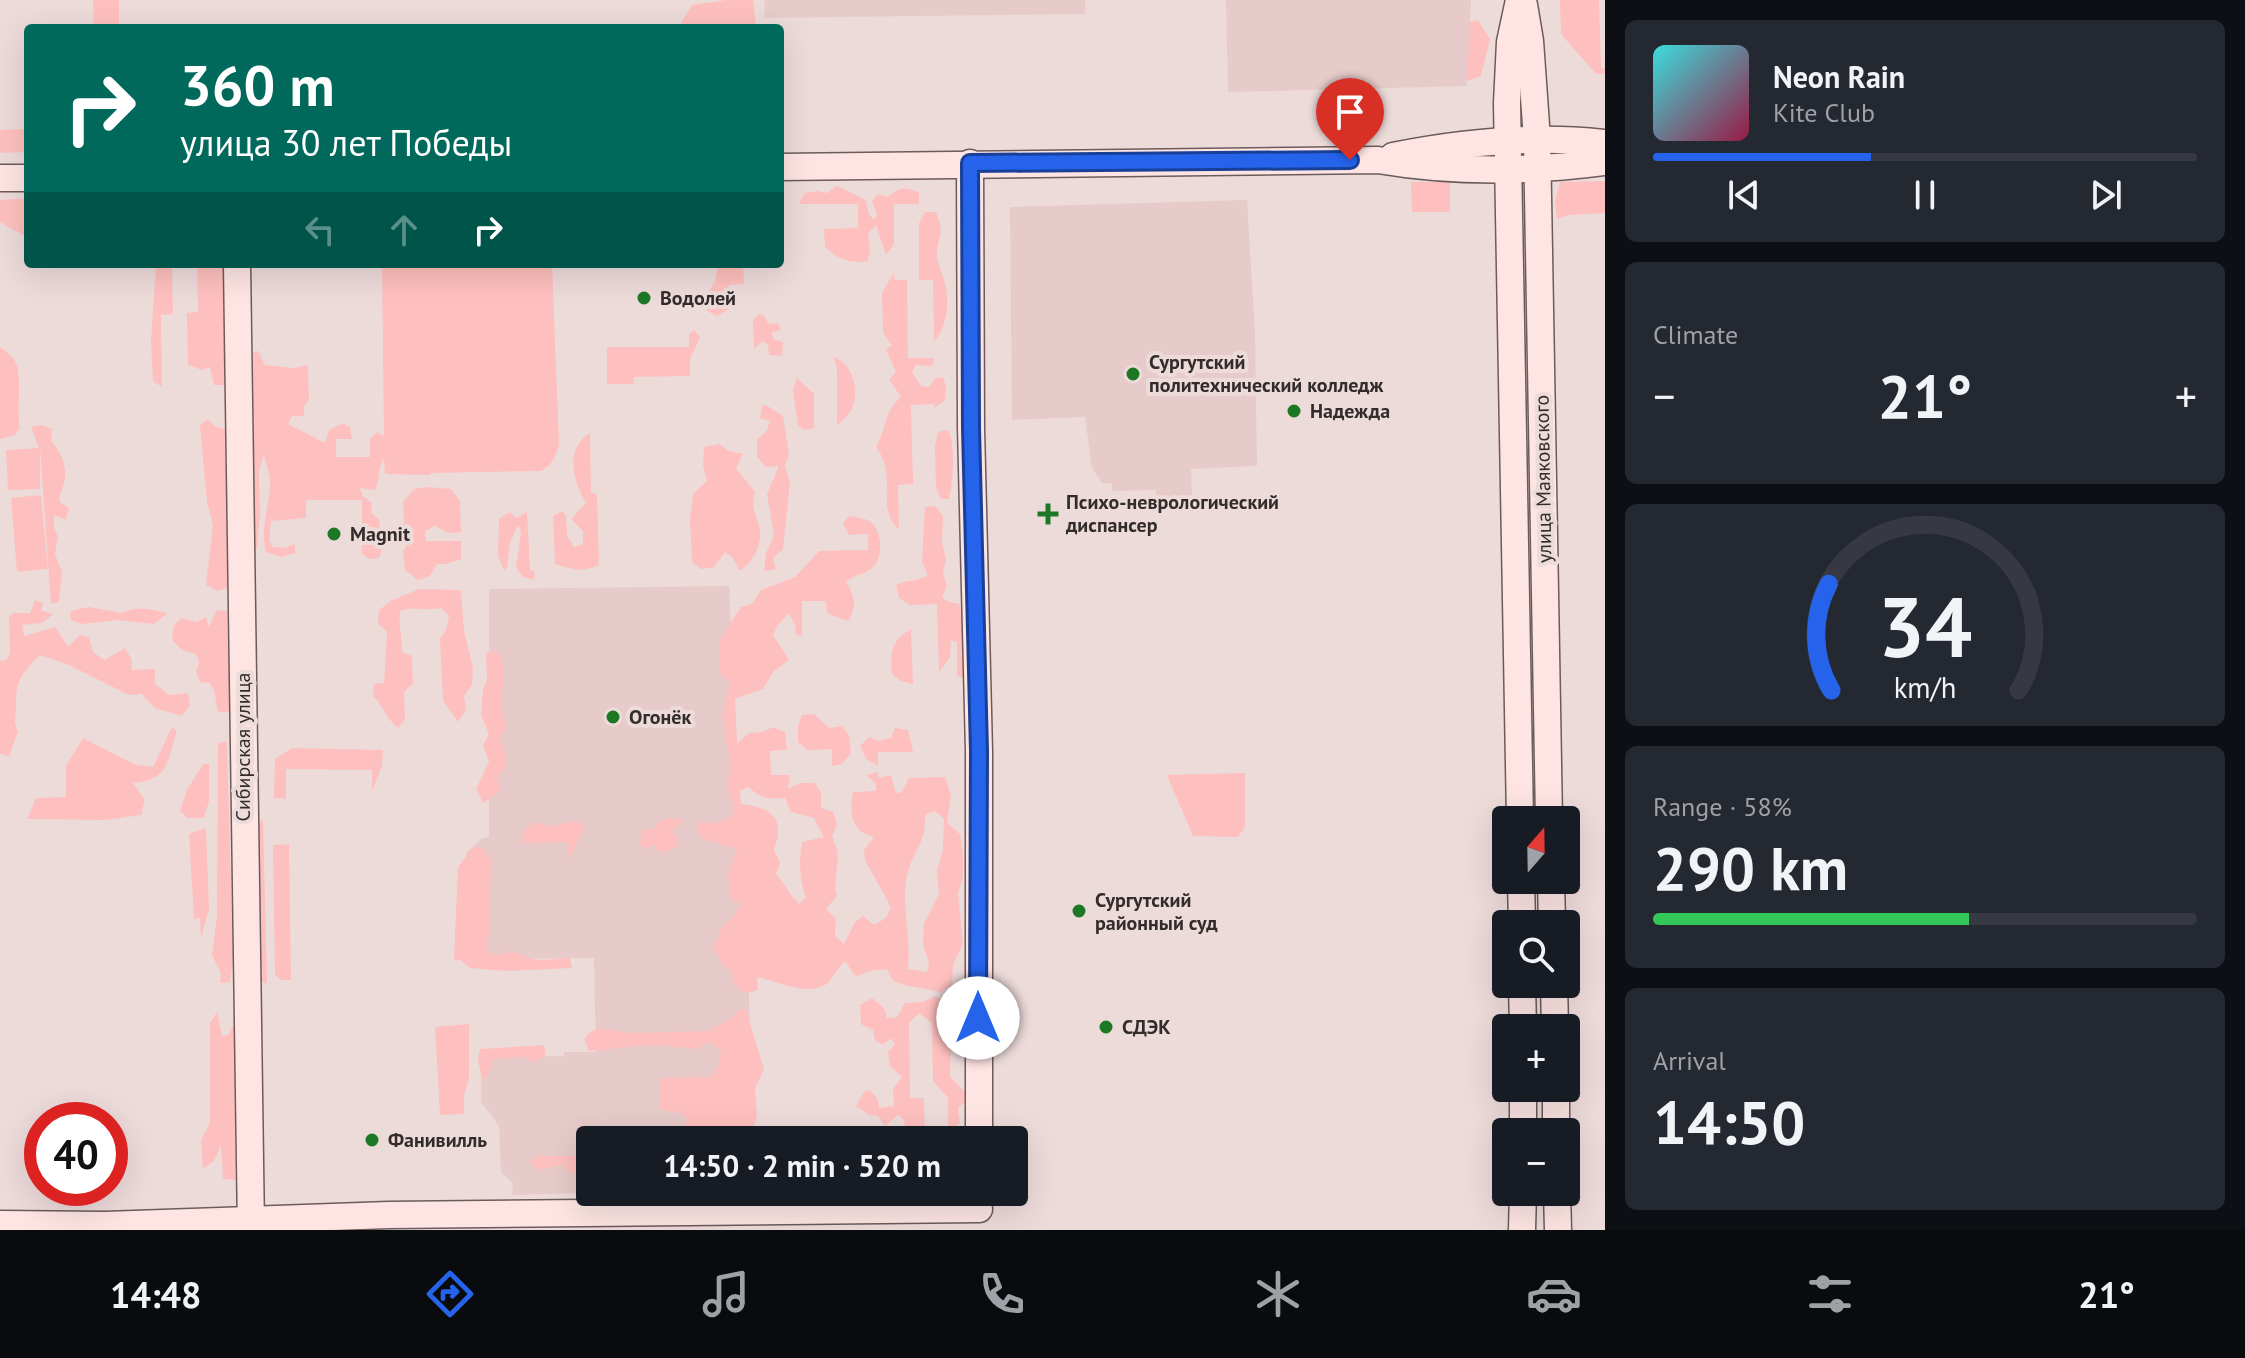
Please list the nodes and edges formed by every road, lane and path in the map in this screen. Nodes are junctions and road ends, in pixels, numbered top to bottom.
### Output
1 (1521, 0) edge
2 (1537, 139) junction
3 (1508, 140) junction
4 (1605, 143) edge
5 (1378, 160) junction
6 (1605, 162) edge
7 (970, 163) junction
8 (784, 167) edge
9 (1537, 167) junction
10 (1507, 169) junction
11 (0, 178) edge
12 (24, 178) edge
13 (237, 268) edge
14 (1520, 806) edge
15 (1549, 806) edge
16 (979, 1126) edge
17 (1523, 1206) edge
18 (1557, 1206) edge
19 (979, 1210) edge
20 (0, 1224) edge
21 (251, 1225) edge
22 (1522, 1230) edge
23 (1558, 1230) edge

1 - 2 main road, улица Маяковского
1 - 3 main road, улица Маяковского
2 - 3 main road
2 - 4 main road
2 - 9 main road, улица Маяковского
3 - 5 main road
3 - 10 main road, улица Маяковского
5 - 7 main road
5 - 10 main road
6 - 9 main road
7 - 8 main road
7 - 16 main road
9 - 10 main road
9 - 15 main road, улица Маяковского
10 - 14 main road, улица Маяковского
11 - 12 main road
13 - 21 main road, Сибирская улица
17 - 22 main road
18 - 23 main road
19 - 21 main road
20 - 21 main road

